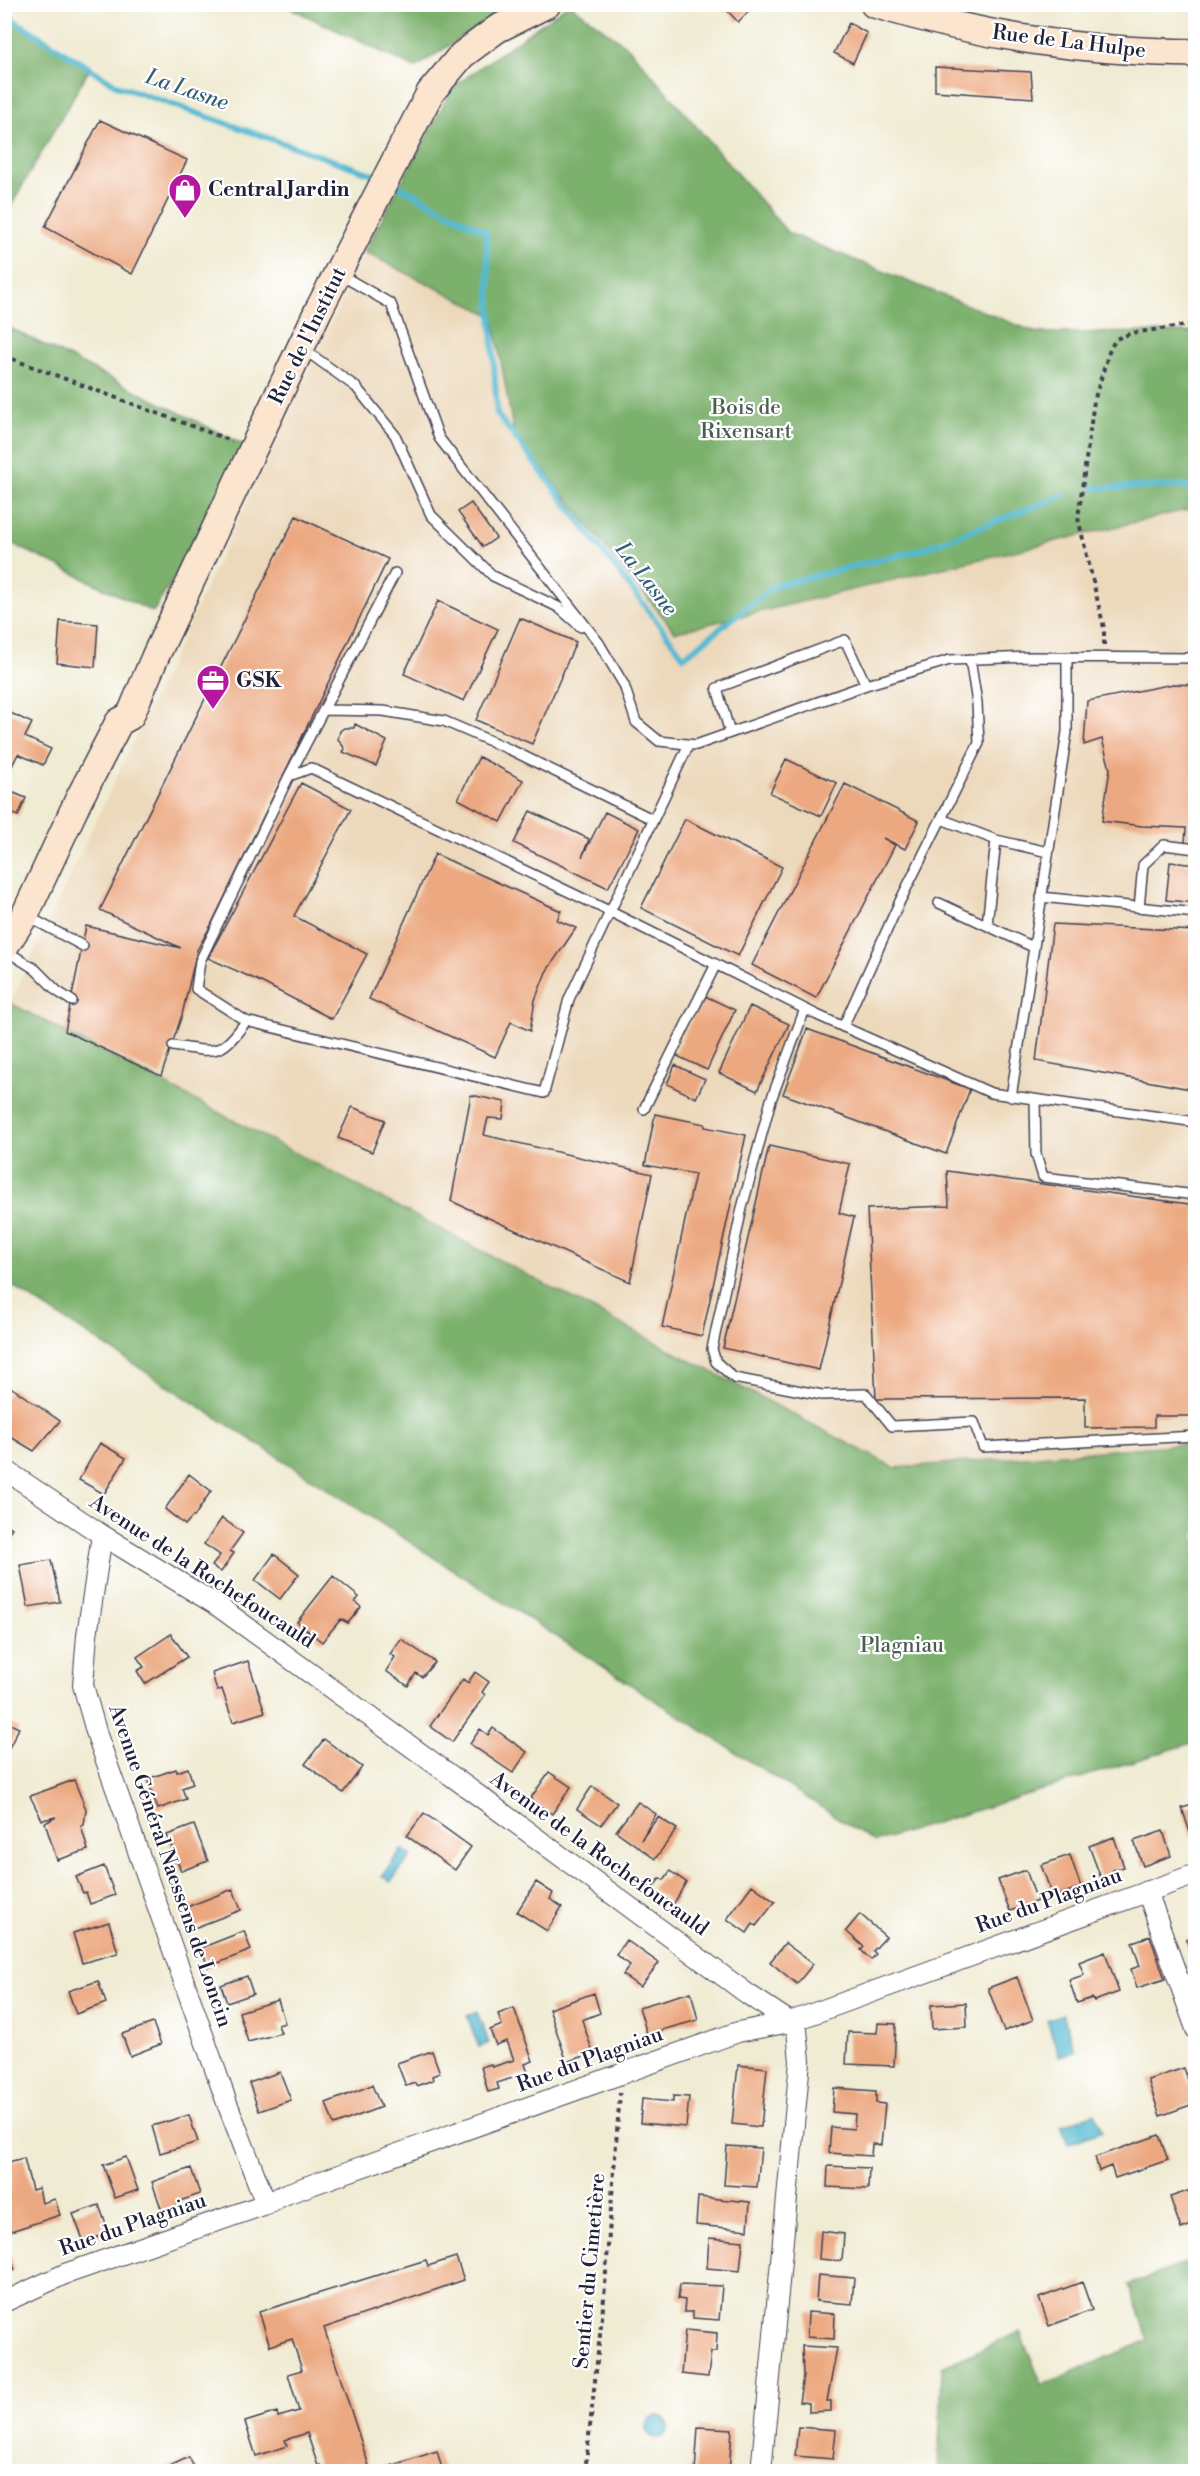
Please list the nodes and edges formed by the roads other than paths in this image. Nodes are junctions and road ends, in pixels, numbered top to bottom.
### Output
1 (547, 4) edge
2 (874, 4) edge
3 (1196, 53) edge
4 (339, 273) junction
5 (302, 348) junction
6 (395, 573) dead end
7 (599, 643) junction
8 (1067, 657) junction
9 (1196, 658) edge
10 (970, 659) junction
11 (866, 685) junction
12 (324, 710) junction
13 (730, 733) junction
14 (688, 744) junction
15 (289, 776) junction
16 (652, 819) junction
17 (940, 819) junction
18 (996, 840) junction
19 (1196, 849) edge
20 (1048, 852) junction
21 (1041, 897) junction
22 (939, 903) dead end
23 (1139, 908) junction
24 (609, 911) junction
25 (1196, 913) edge
26 (25, 915) junction
27 (987, 925) junction
28 (83, 946) dead end
29 (1033, 947) junction
30 (4, 948) edge
31 (716, 964) junction
32 (72, 1001) dead end
33 (805, 1009) junction
34 (246, 1021) junction
35 (843, 1027) junction
36 (173, 1046) dead end
37 (1011, 1096) junction
38 (1035, 1100) junction
39 (644, 1109) dead end
40 (1196, 1122) edge
41 (1196, 1195) edge
42 (1196, 1436) edge
43 (4, 1469) edge
44 (102, 1535) junction
45 (1196, 1874) edge
46 (1148, 1891) junction
47 (790, 2022) junction
48 (1196, 2029) edge
49 (266, 2204) junction
50 (4, 2302) edge
51 (761, 2472) edge

1 - 4 street, Rue de l'Institut
2 - 3 street, Rue de La Hulpe
4 - 5 street, Rue de l'Institut
4 - 7 lane
5 - 7 lane
5 - 26 street, Rue de l'Institut
6 - 12 lane
7 - 14 lane
8 - 9 lane
8 - 10 lane
8 - 20 lane
10 - 11 lane
10 - 17 lane
11 - 13 lane
11 - 13 lane
12 - 15 lane
12 - 16 lane
13 - 14 lane
14 - 16 lane
15 - 24 lane
15 - 34 lane
16 - 24 lane
17 - 18 lane
17 - 35 lane
18 - 20 lane
18 - 27 lane
19 - 23 lane
20 - 21 lane
21 - 23 lane
21 - 29 lane
22 - 27 lane
23 - 25 lane
24 - 31 lane
24 - 34 lane
26 - 28 lane
26 - 30 street, Rue de l'Institut
27 - 29 lane
29 - 37 lane
30 - 32 lane
31 - 33 lane
31 - 39 lane
33 - 35 lane
33 - 42 lane
34 - 36 lane
35 - 37 lane
37 - 38 lane
38 - 40 lane
38 - 41 lane
43 - 44 street, Avenue de la Rochefoucauld
44 - 47 street, Avenue de la Rochefoucauld
44 - 49 street, Avenue Général Naessens de Loncin
45 - 46 street, Rue du Plagniau
46 - 47 street, Rue du Plagniau
46 - 48 street
47 - 49 street, Rue du Plagniau
47 - 51 street
49 - 50 street, Rue du Plagniau

